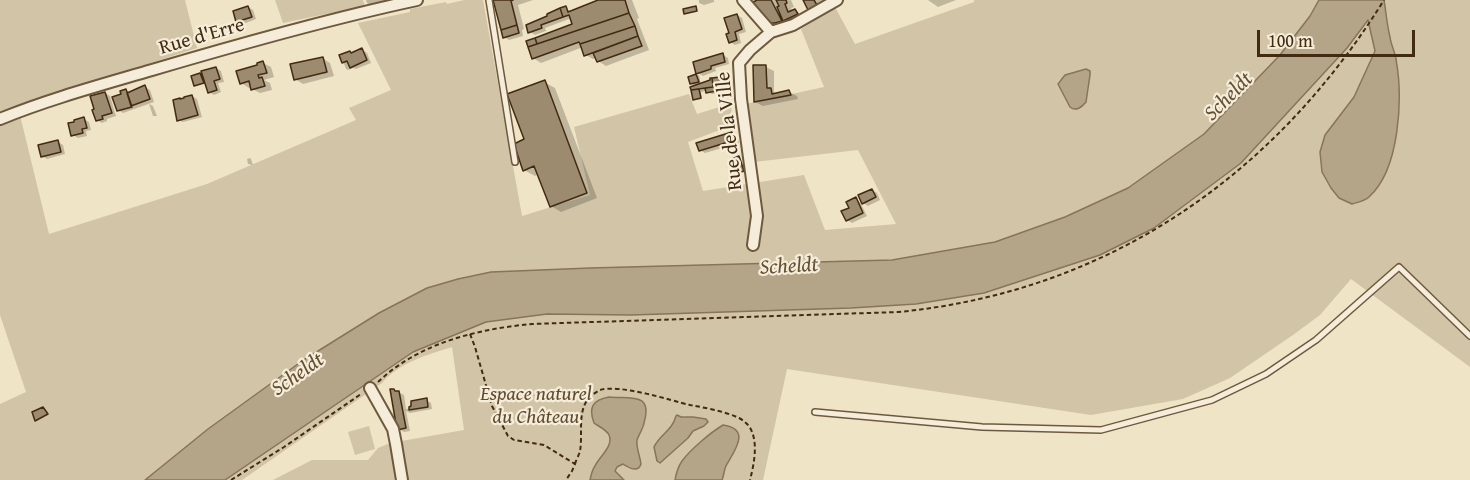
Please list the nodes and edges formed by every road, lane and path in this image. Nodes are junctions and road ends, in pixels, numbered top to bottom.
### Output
1 (417, 0) edge
2 (489, 0) edge
3 (743, 0) edge
4 (837, 0) edge
5 (1384, 0) edge
6 (771, 32) junction
7 (0, 118) edge
8 (515, 162) dead end
9 (753, 244) dead end
10 (470, 334) junction
11 (1470, 336) edge
12 (370, 388) junction
13 (814, 412) dead end
14 (574, 464) junction
15 (231, 480) edge
16 (402, 480) edge
17 (566, 480) edge
18 (750, 480) edge

1 - 7 street, Rue d'Erre
2 - 8 lane
3 - 6 street
4 - 6 street
5 - 10 path
6 - 9 street, Rue de la Ville
10 - 12 path
10 - 14 path
11 - 13 lane
12 - 15 path
12 - 16 street
14 - 17 path
14 - 18 path

